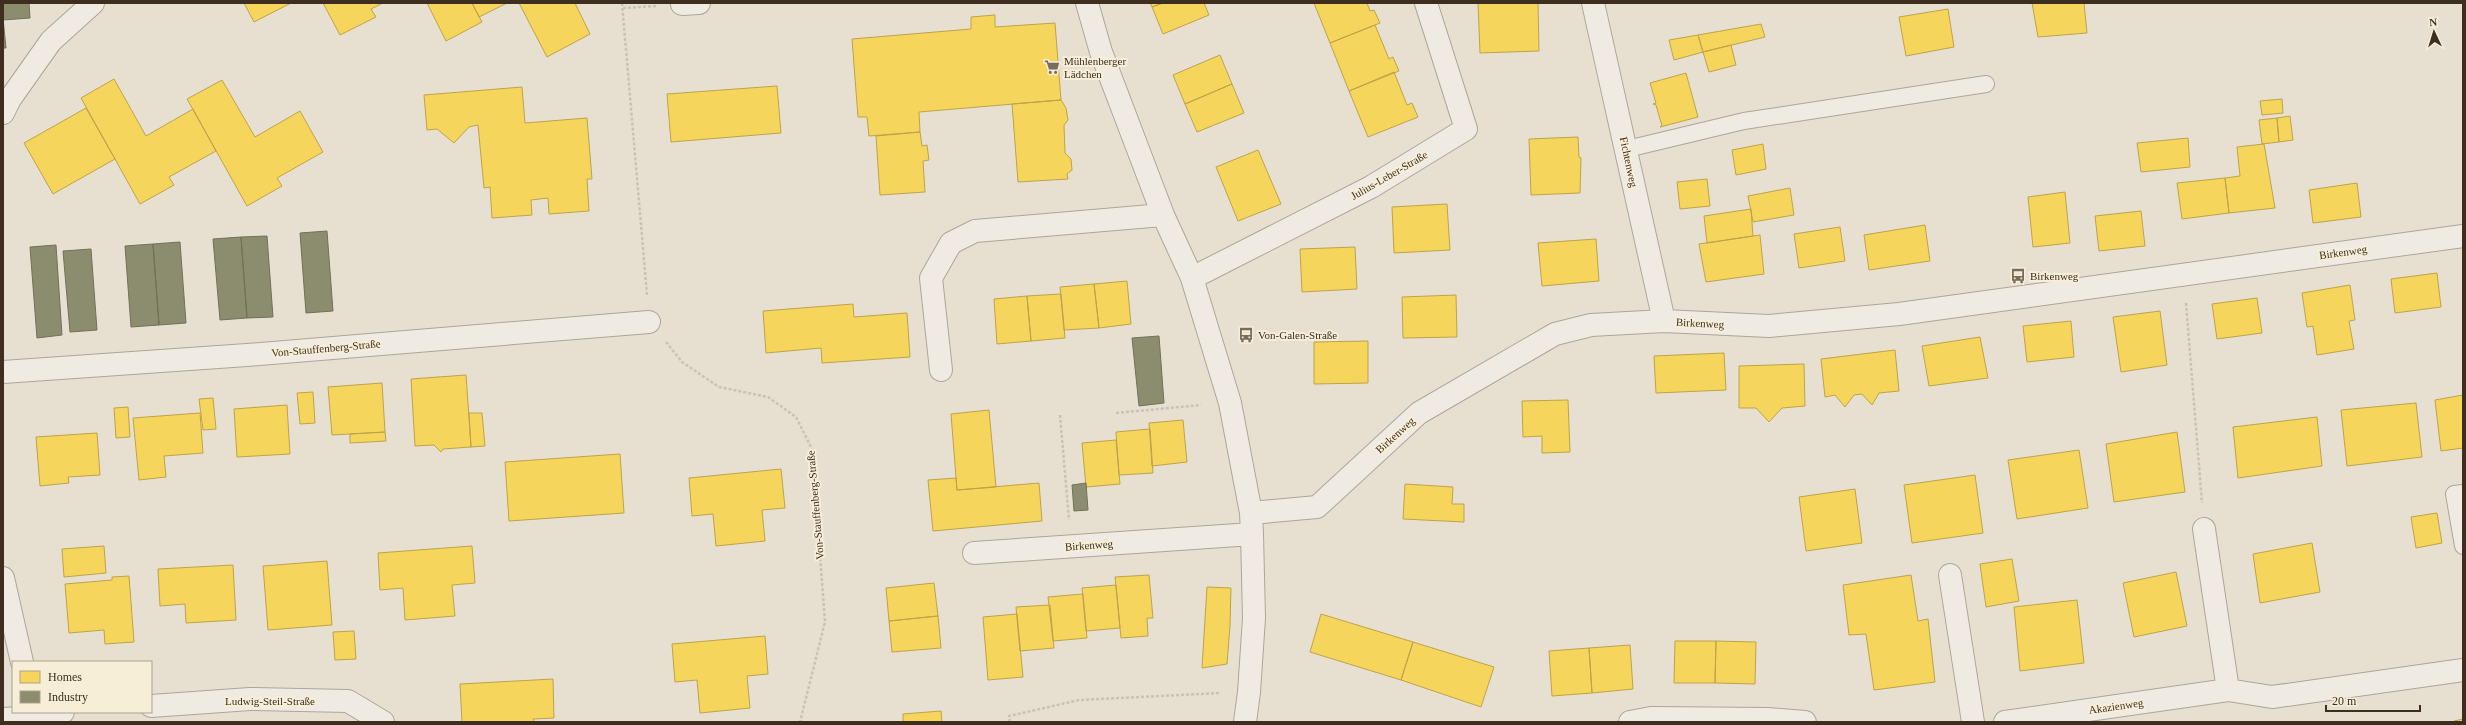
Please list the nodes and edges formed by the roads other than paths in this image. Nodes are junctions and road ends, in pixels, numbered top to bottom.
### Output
1 (93, 3) edge
2 (1087, 3) edge
3 (1426, 3) edge
4 (1593, 3) edge
5 (1986, 84) dead end
6 (3, 113) edge
7 (1627, 149) junction
8 (1163, 215) junction
9 (2463, 236) edge
10 (1192, 278) junction
11 (1664, 321) junction
12 (649, 322) road end
13 (941, 370) dead end
14 (3, 372) edge
15 (2463, 493) edge
16 (1251, 513) junction
17 (2204, 529) road end
18 (1252, 534) junction
19 (2463, 546) edge
20 (974, 553) dead end
21 (1950, 575) dead end
22 (3, 578) edge
23 (22, 661) edge
24 (2463, 670) edge
25 (2228, 690) junction
26 (152, 706) edge
27 (56, 713) edge
28 (3, 716) edge
29 (34, 716) edge
30 (383, 722) edge
31 (1245, 722) edge
32 (1630, 722) edge
33 (1805, 722) edge
34 (1973, 722) edge
35 (2005, 722) edge

1 - 6 street
2 - 8 street
3 - 10 street, Julius-Leber-Straße
4 - 7 street, Fichtenweg
5 - 7 lane
7 - 11 street, Fichtenweg
8 - 10 street
8 - 13 street
9 - 11 street, Birkenweg
10 - 16 street
11 - 16 street, Birkenweg
12 - 14 street, Von-Stauffenberg-Straße
15 - 19 lane
16 - 18 street
17 - 25 street
18 - 20 street, Birkenweg
18 - 31 street
21 - 34 street
22 - 23 street
24 - 25 street, Akazienweg
25 - 35 street, Akazienweg
26 - 30 street, Ludwig-Steil-Straße
27 - 29 street
28 - 29 lane
32 - 33 street

